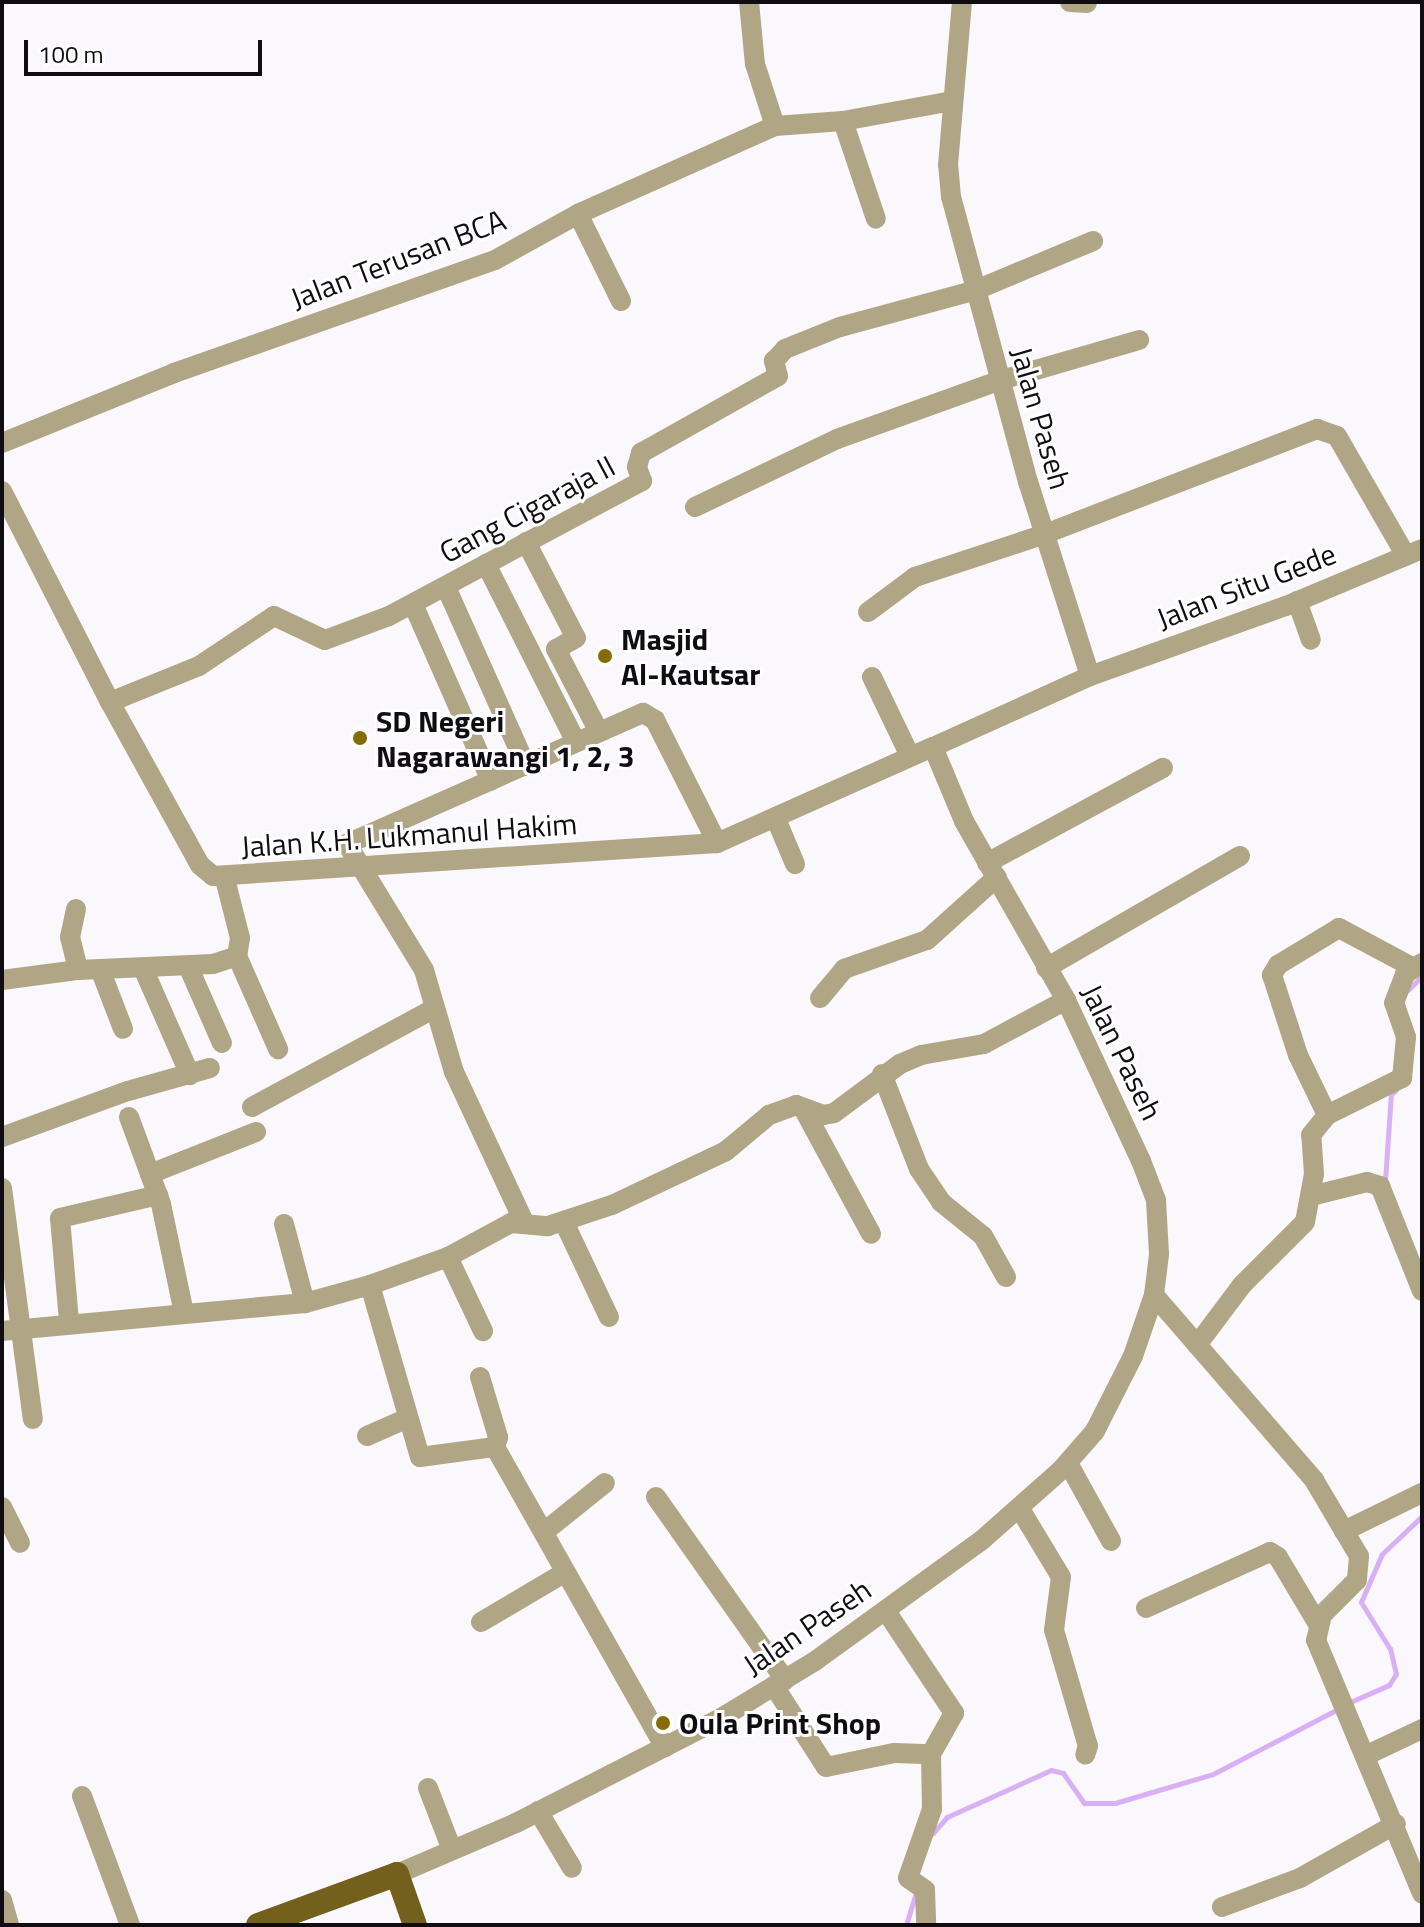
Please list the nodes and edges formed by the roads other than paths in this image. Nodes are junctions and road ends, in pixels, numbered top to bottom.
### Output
1 (749, 2) edge
2 (962, 2) edge
3 (1070, 2) edge
4 (1087, 3) edge
5 (952, 101) junction
6 (843, 121) junction
7 (775, 126) junction
8 (578, 214) junction
9 (876, 219) dead end
10 (1093, 241) dead end
11 (976, 290) junction
12 (621, 301) dead end
13 (1139, 340) dead end
14 (998, 381) junction
15 (2, 443) edge
16 (2, 491) edge
17 (695, 507) dead end
18 (1045, 534) junction
19 (526, 542) junction
20 (1414, 553) edge
21 (486, 564) junction
22 (446, 587) junction
23 (1297, 601) junction
24 (413, 604) junction
25 (868, 612) dead end
26 (1311, 640) dead end
27 (1090, 676) junction
28 (872, 677) dead end
29 (110, 702) junction
30 (599, 732) junction
31 (576, 742) junction
32 (933, 747) junction
33 (909, 754) junction
34 (526, 766) junction
35 (1163, 768) dead end
36 (491, 781) junction
37 (776, 819) junction
38 (717, 843) junction
39 (1240, 856) dead end
40 (795, 864) dead end
41 (363, 868) junction
42 (992, 870) junction
43 (225, 879) junction
44 (76, 909) dead end
45 (237, 956) junction
46 (1417, 965) edge
47 (188, 966) junction
48 (143, 968) junction
49 (1046, 968) junction
50 (100, 969) junction
51 (78, 970) junction
52 (2, 980) edge
53 (820, 998) dead end
54 (1066, 1000) junction
55 (433, 1009) junction
56 (123, 1029) dead end
57 (222, 1043) dead end
58 (278, 1049) dead end
59 (1414, 1067) edge
60 (882, 1074) junction
61 (252, 1107) dead end
62 (803, 1108) junction
63 (1327, 1115) junction
64 (129, 1117) dead end
65 (256, 1132) dead end
66 (2, 1137) edge
67 (150, 1174) junction
68 (2, 1188) edge
69 (158, 1195) junction
70 (1311, 1196) junction
71 (524, 1222) junction
72 (564, 1222) junction
73 (284, 1224) dead end
74 (871, 1234) dead end
75 (448, 1257) junction
76 (1417, 1263) edge
77 (1006, 1277) dead end
78 (370, 1285) junction
79 (1422, 1291) edge
80 (1154, 1295) junction
81 (305, 1303) junction
82 (184, 1313) junction
83 (609, 1317) dead end
84 (69, 1321) junction
85 (10, 1329) edge
86 (483, 1331) dead end
87 (1197, 1345) junction
88 (480, 1377) dead end
89 (408, 1418) junction
90 (33, 1419) dead end
91 (367, 1436) dead end
92 (495, 1447) junction
93 (1068, 1463) junction
94 (605, 1483) dead end
95 (1422, 1493) edge
96 (656, 1497) dead end
97 (2, 1507) edge
98 (1020, 1509) junction
99 (1344, 1531) junction
100 (544, 1532) junction
101 (1111, 1541) dead end
102 (20, 1543) dead end
103 (564, 1573) junction
104 (1146, 1608) dead end
105 (886, 1611) junction
106 (481, 1622) dead end
107 (1318, 1624) junction
108 (780, 1683) junction
109 (1422, 1729) edge
110 (665, 1747) junction
111 (931, 1754) junction
112 (1085, 1755) dead end
113 (1367, 1755) junction
114 (428, 1788) dead end
115 (82, 1796) dead end
116 (538, 1811) junction
117 (1396, 1824) junction
118 (452, 1850) junction
119 (572, 1868) dead end
120 (397, 1874) junction
121 (1422, 1894) edge
122 (2, 1900) edge
123 (1222, 1907) dead end
124 (9, 1925) edge
125 (130, 1925) edge
126 (258, 1925) edge
127 (415, 1925) edge
128 (926, 1925) edge

1 - 7 street
2 - 5 street, Jalan Paseh
3 - 4 street
5 - 6 street, Jalan Terusan BCA
5 - 11 street, Jalan Paseh
6 - 7 street, Jalan Terusan BCA
6 - 9 street
7 - 8 street, Jalan Terusan BCA
8 - 12 street
8 - 15 street, Jalan Terusan BCA
10 - 11 street
11 - 14 street, Jalan Paseh
11 - 19 street, Gang Cigaraja II
13 - 14 street
14 - 17 street
14 - 18 street, Jalan Paseh
16 - 29 street, Jalan K.H. Lukmanul Hakim
18 - 20 street
18 - 25 street
18 - 27 street, Jalan Paseh
19 - 21 street, Gang Cigaraja II
19 - 30 street
20 - 23 street, Jalan Situ Gede
21 - 22 street, Gang Cigaraja II
21 - 31 street
22 - 24 street, Gang Cigaraja II
22 - 34 street
23 - 26 street
23 - 27 street, Jalan Situ Gede
24 - 29 street, Gang Cigaraja II
24 - 36 street
27 - 32 street
28 - 33 street
29 - 43 street, Jalan K.H. Lukmanul Hakim
30 - 31 street
30 - 38 street
31 - 34 street
32 - 33 street, Jalan K.H. Lukmanul Hakim
32 - 42 street, Jalan Paseh
33 - 37 street, Jalan K.H. Lukmanul Hakim
34 - 36 street
35 - 42 street
36 - 41 street
37 - 38 street, Jalan K.H. Lukmanul Hakim
37 - 40 street
38 - 41 street, Jalan K.H. Lukmanul Hakim
39 - 49 street
41 - 43 street, Jalan K.H. Lukmanul Hakim
41 - 55 street
42 - 49 street, Jalan Paseh
42 - 53 street
43 - 45 street
44 - 51 street
45 - 47 street
45 - 58 street
46 - 59 street
46 - 63 street
47 - 48 street
47 - 57 street
48 - 50 street
48 - 66 street
49 - 54 street, Jalan Paseh
50 - 51 street
50 - 56 street
51 - 52 street
54 - 60 street
54 - 80 street, Jalan Paseh
55 - 61 street
55 - 71 street
59 - 63 street
60 - 62 street
60 - 77 street
62 - 72 street
62 - 74 street
63 - 70 street
64 - 67 street
65 - 67 street
67 - 69 street
68 - 85 street
69 - 82 street
69 - 84 street
70 - 76 street
70 - 87 street
71 - 72 street
71 - 75 street
72 - 83 street
73 - 81 street
75 - 78 street
75 - 86 street
76 - 79 street
78 - 81 street
78 - 89 street
80 - 87 street
80 - 93 street, Jalan Paseh
81 - 82 street
82 - 84 street
84 - 85 street
85 - 90 street
87 - 99 street
88 - 92 street
89 - 91 street
89 - 92 street
92 - 100 street
93 - 98 street, Jalan Paseh
93 - 101 street
94 - 100 street
95 - 99 street
96 - 108 street
97 - 102 street
98 - 105 street, Jalan Paseh
98 - 112 street
99 - 107 street
100 - 103 street
103 - 106 street
103 - 110 street
104 - 107 street
105 - 108 street, Jalan Paseh
105 - 111 street
107 - 113 street
108 - 110 street, Jalan Paseh
108 - 111 street
109 - 113 street
110 - 116 street, Jalan Paseh
111 - 128 street
113 - 117 street
114 - 118 street
115 - 125 street
116 - 118 street, Jalan Paseh
116 - 119 street
117 - 121 street
117 - 123 street
118 - 120 street, Jalan Paseh
120 - 126 main road
120 - 127 main road
122 - 124 street

